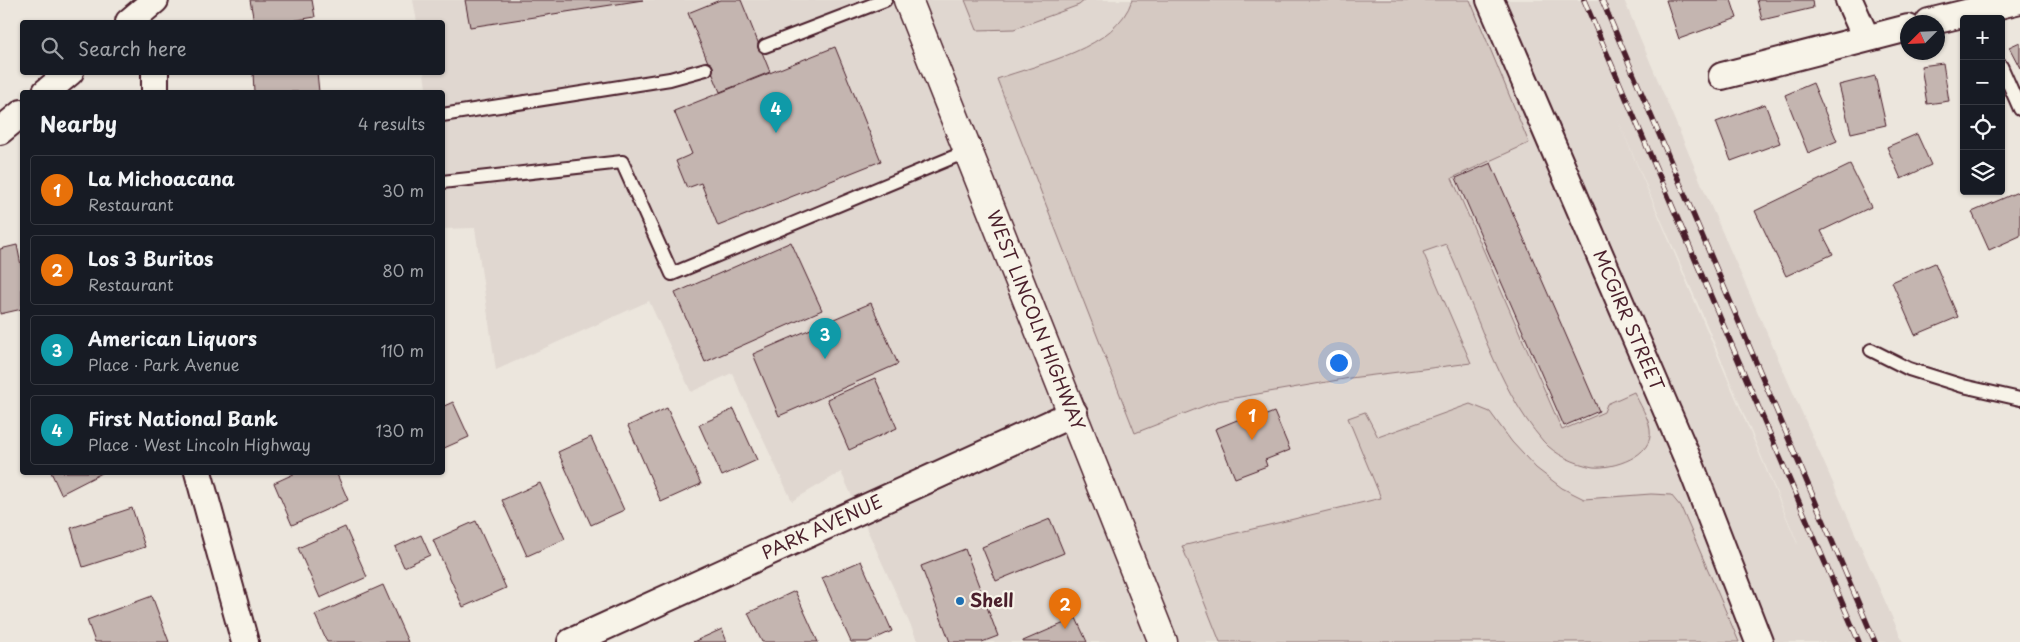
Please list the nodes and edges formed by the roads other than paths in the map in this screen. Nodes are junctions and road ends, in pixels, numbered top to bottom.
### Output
1 (156, 0) edge
2 (885, 0) edge
3 (908, 0) edge
4 (1490, 0) edge
5 (1849, 0) edge
6 (2020, 0) edge
7 (1979, 15) edge
8 (1960, 18) edge
9 (131, 20) edge
10 (156, 20) edge
11 (1945, 20) edge
12 (1900, 30) edge
13 (1866, 38) junction
14 (765, 46) dead end
15 (706, 69) dead end
16 (66, 75) edge
17 (155, 75) edge
18 (2005, 75) edge
19 (1722, 76) dead end
20 (48, 90) edge
21 (155, 90) edge
22 (2020, 109) edge
23 (20, 115) edge
24 (445, 115) edge
25 (0, 131) edge
26 (968, 151) junction
27 (445, 182) edge
28 (1871, 350) dead end
29 (2020, 399) edge
30 (1074, 413) junction
31 (199, 475) edge
32 (245, 642) edge
33 (571, 642) edge
34 (1163, 642) edge
35 (1760, 642) edge

1 - 9 street
1 - 10 street
2 - 14 lane
3 - 26 main road, WEST LINCOLN HIGHWAY
4 - 35 street, MCGIRR STREET
5 - 13 street
6 - 7 street
8 - 11 street
12 - 13 street
13 - 19 street
15 - 24 lane
16 - 20 street
17 - 21 street
18 - 22 lane
23 - 25 street
26 - 27 lane
26 - 30 main road, WEST LINCOLN HIGHWAY
28 - 29 lane
30 - 33 street, PARK AVENUE
30 - 34 main road, WEST LINCOLN HIGHWAY
31 - 32 street

